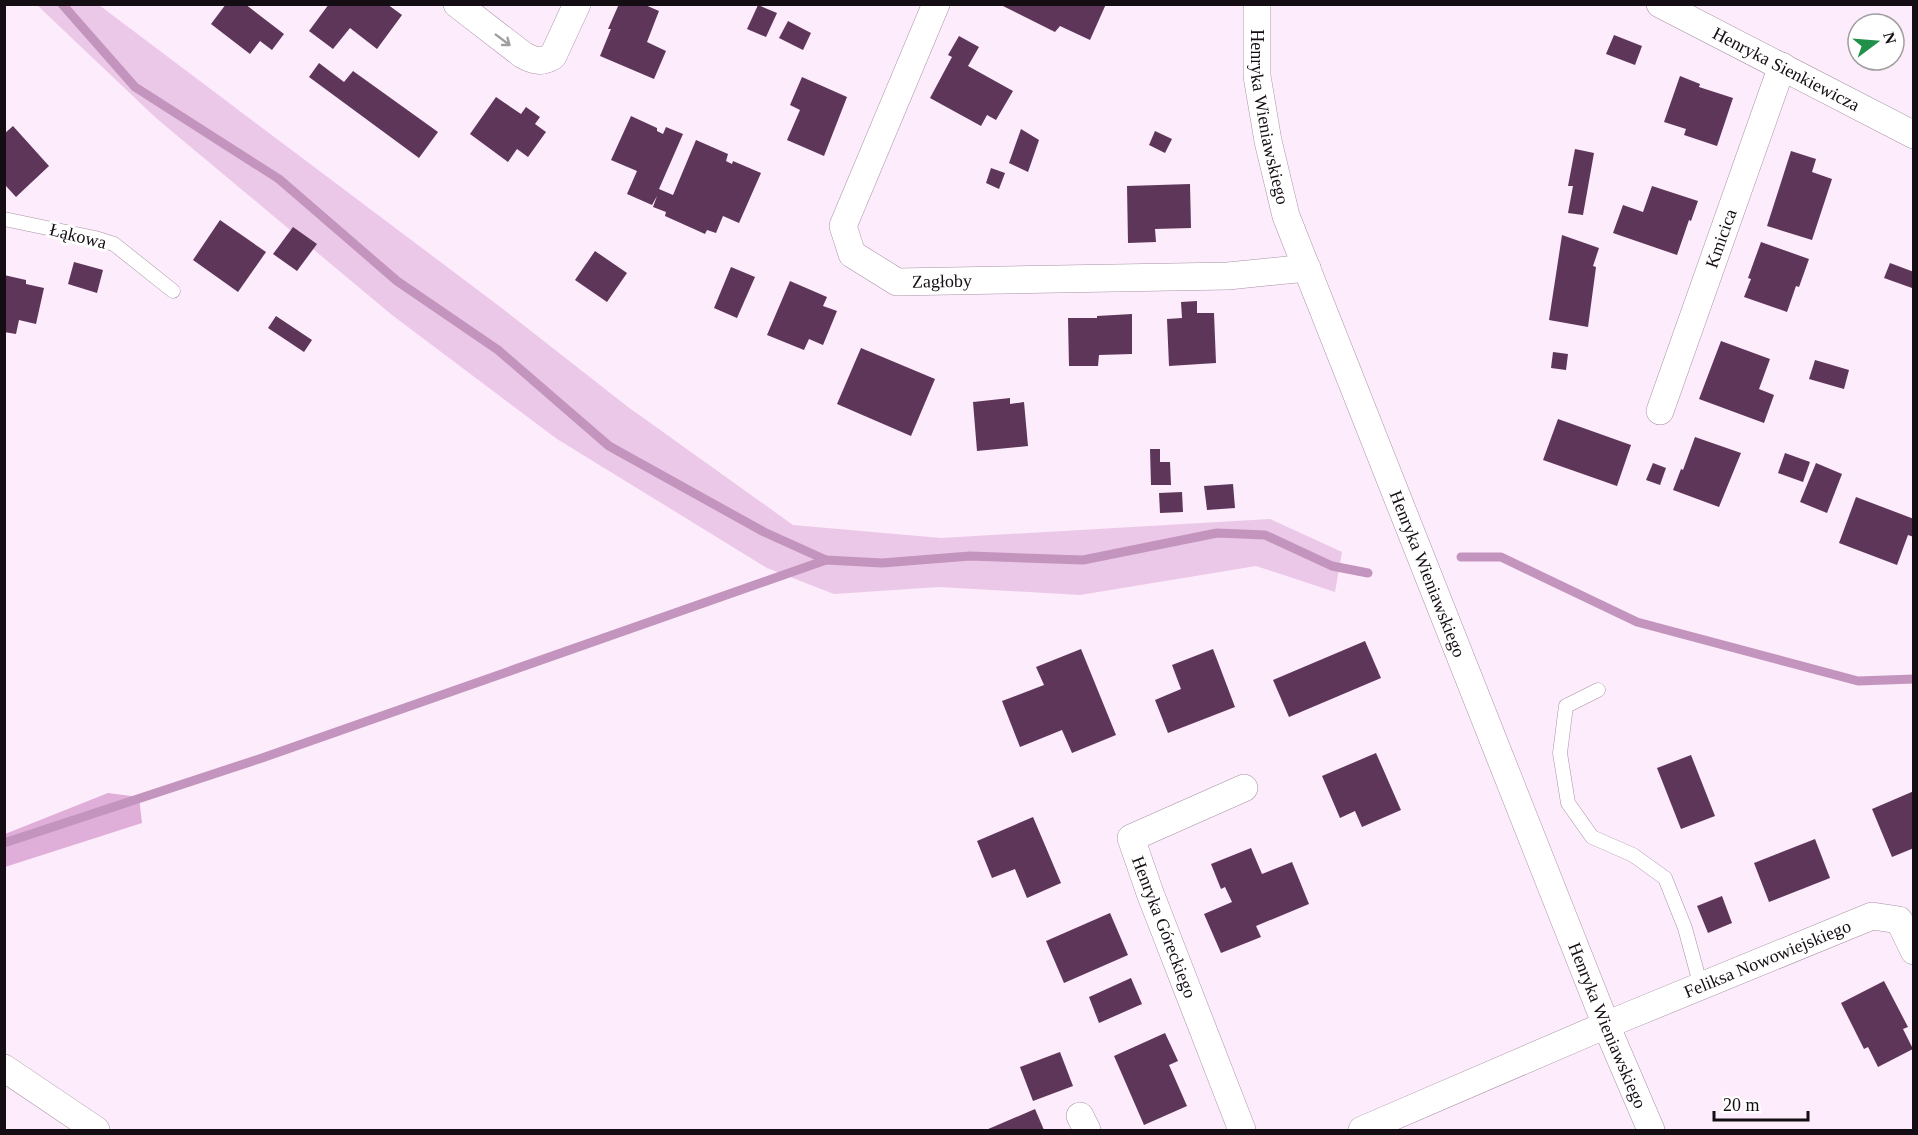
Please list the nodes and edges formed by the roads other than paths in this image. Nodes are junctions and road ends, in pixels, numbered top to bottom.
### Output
1 (457, 4) edge
2 (577, 4) edge
3 (936, 4) edge
4 (1257, 4) edge
5 (1660, 4) edge
6 (1782, 66) junction
7 (1914, 135) edge
8 (4, 219) edge
9 (1307, 268) junction
10 (173, 291) dead end
11 (1660, 411) dead end
12 (1598, 690) dead end
13 (1244, 788) dead end
14 (1914, 951) edge
15 (1701, 987) junction
16 (1606, 1025) junction
17 (4, 1068) edge
18 (96, 1131) edge
19 (1242, 1131) edge
20 (1362, 1131) edge
21 (1651, 1131) edge

1 -> 2 street
3 - 9 street, Zagłoby
4 - 9 street, Henryka Wieniawskiego
5 - 6 street, Henryka Sienkiewicza
6 - 7 street, Henryka Sienkiewicza
6 - 11 street, Kmicica
8 - 10 lane, Łąkowa
9 - 16 street, Henryka Wieniawskiego
12 - 15 lane
13 - 19 street, Henryka Góreckiego
14 - 15 street, Feliksa Nowowiejskiego
15 - 16 street, Feliksa Nowowiejskiego
16 - 20 street
16 - 21 street, Henryka Wieniawskiego
17 - 18 street

